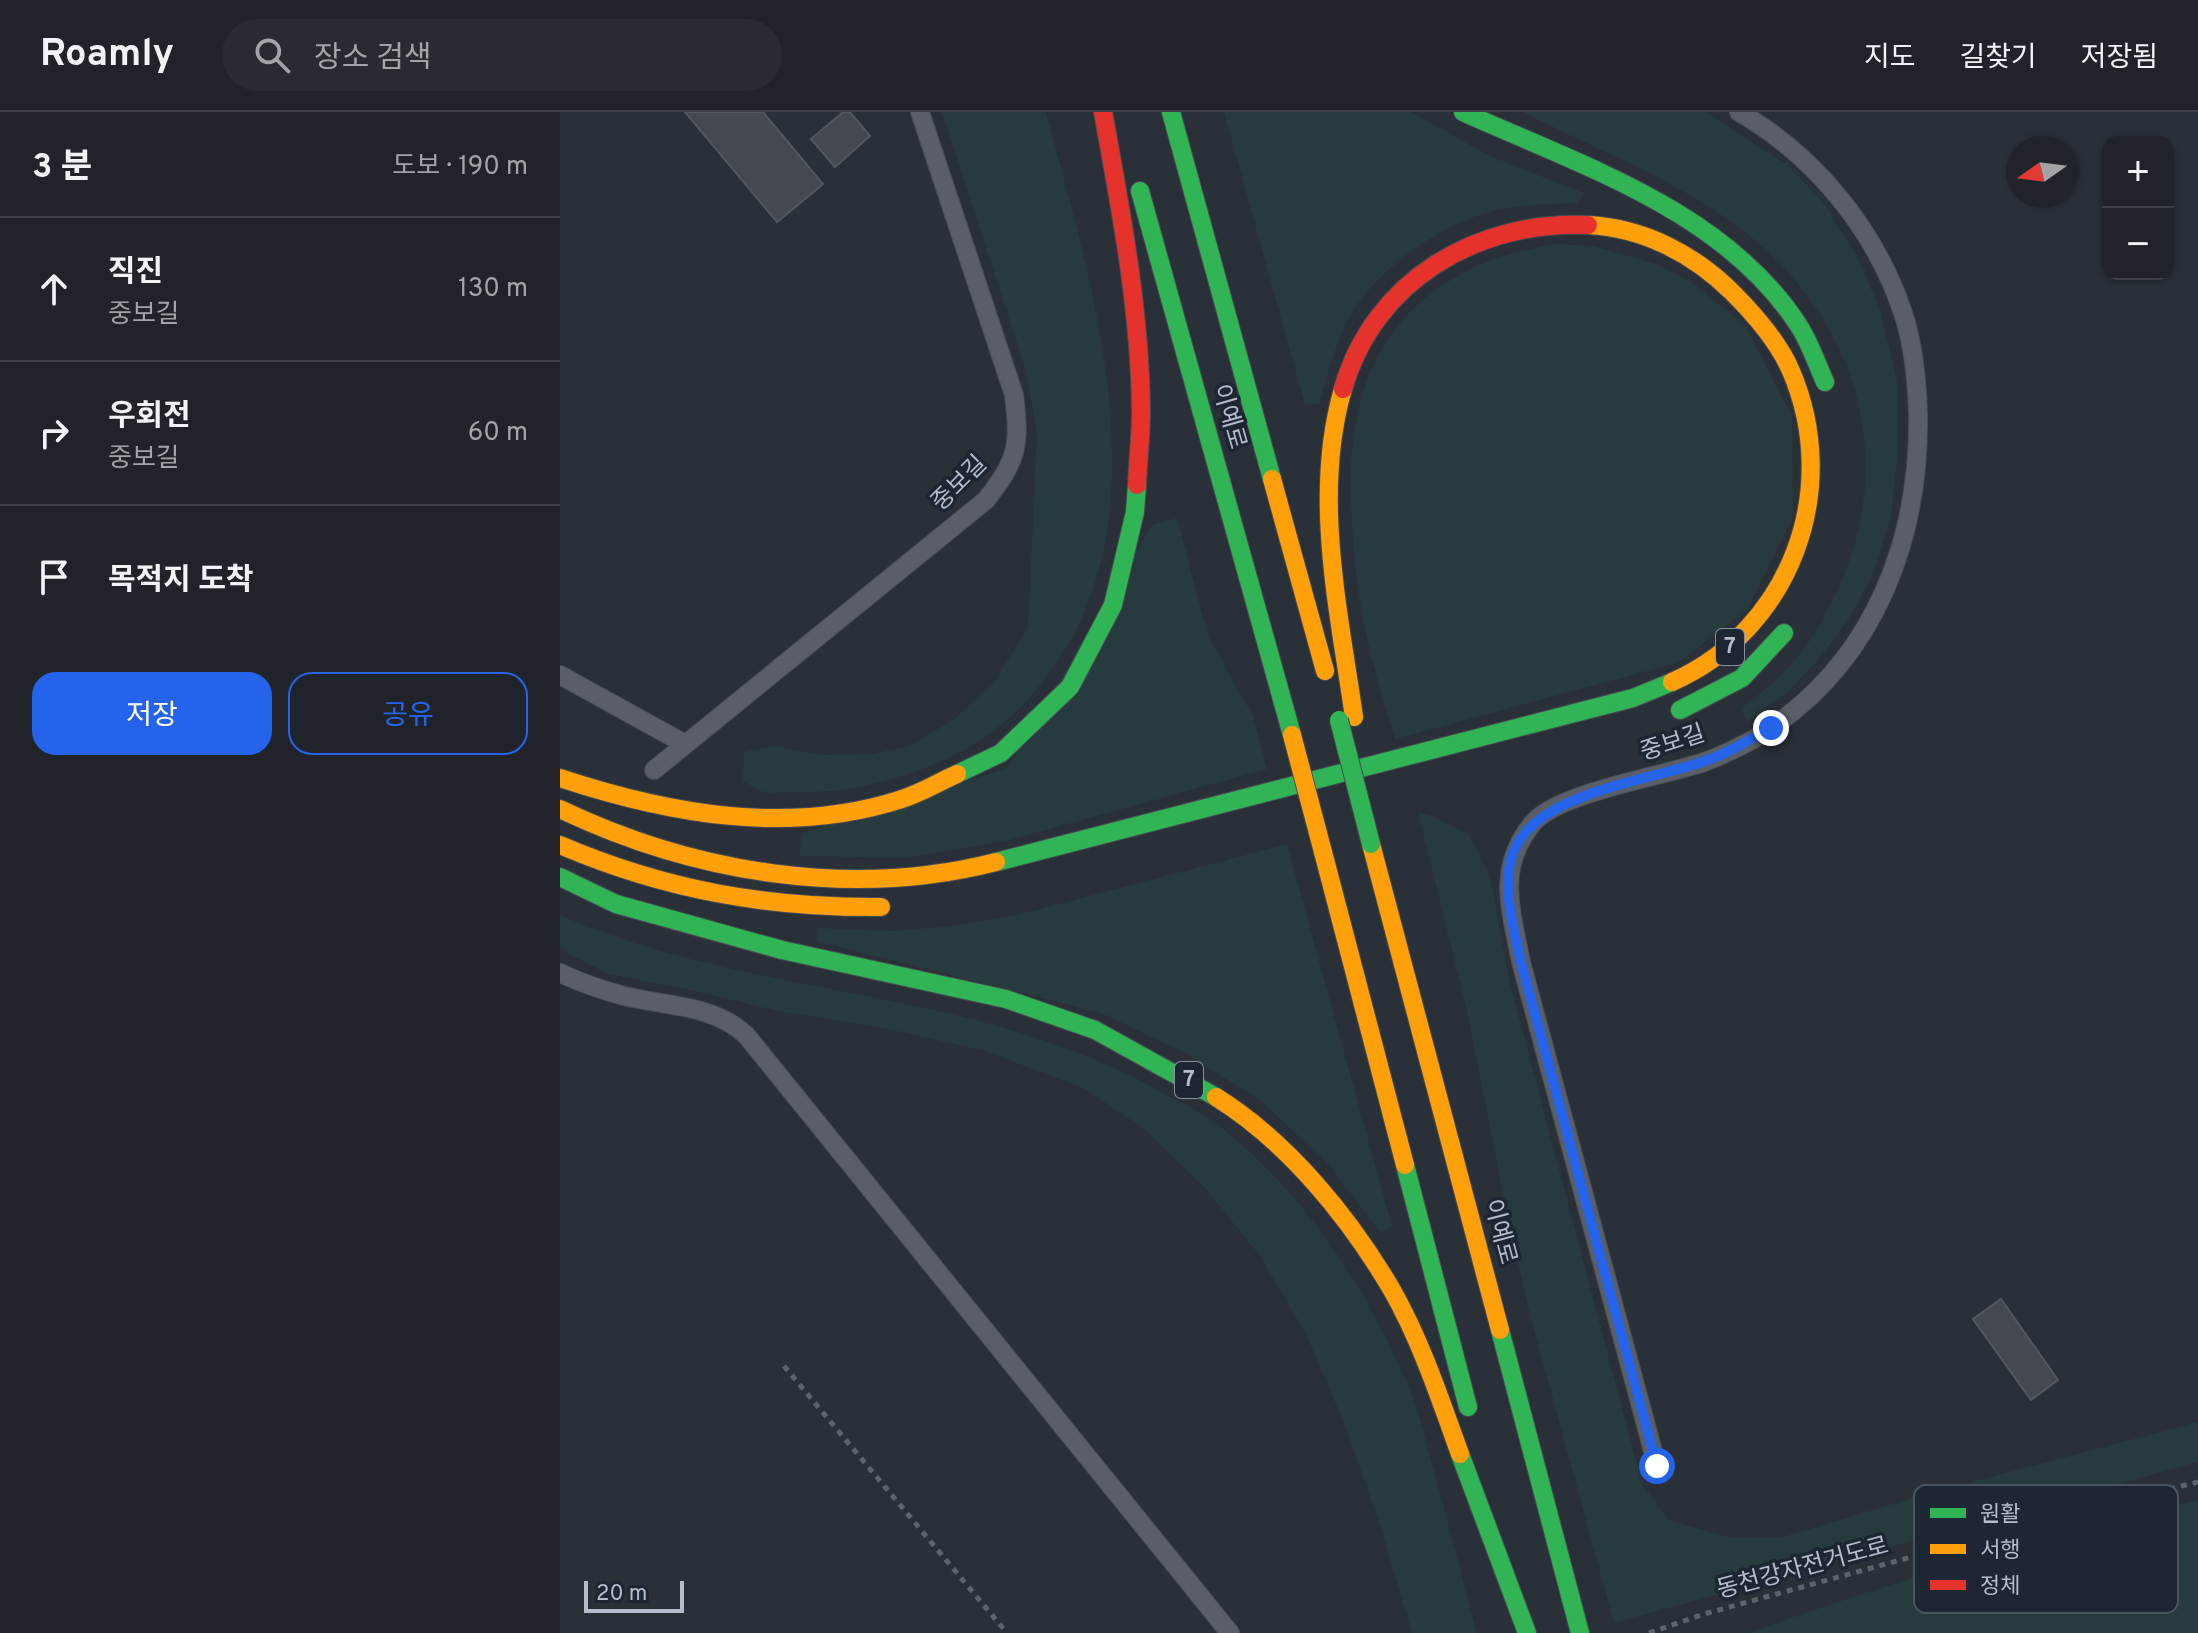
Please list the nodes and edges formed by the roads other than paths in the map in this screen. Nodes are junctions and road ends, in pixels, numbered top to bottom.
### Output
1 (920, 112) edge
2 (1103, 112) edge
3 (1118, 112) edge
4 (1171, 112) edge
5 (1463, 112) edge
6 (1739, 112) edge
7 (1829, 396) dead end
8 (1792, 620) dead end
9 (560, 675) edge
10 (1339, 707) junction
11 (1668, 715) dead end
12 (685, 744) junction
13 (654, 770) dead end
14 (560, 778) edge
15 (1370, 795) dead end
16 (560, 809) edge
17 (1295, 815) dead end
18 (560, 845) edge
19 (560, 877) edge
20 (896, 907) dead end
21 (560, 973) edge
22 (1471, 1418) dead end
23 (1479, 1449) dead end
24 (1657, 1466) dead end
25 (1578, 1625) edge
26 (1230, 1633) edge
27 (1527, 1633) edge

1 - 12 lane, 중보길
2 - 14 highway
3 - 22 highway, 이예로, bridge
4 - 10 highway, 이예로
5 - 7 highway
6 - 24 lane, 중보길
8 - 11 highway
9 - 12 lane
10 - 16 highway, 7
10 - 25 highway, 이예로 / 7, bridge
12 - 13 lane, 중보길
15 - 17 highway
18 - 20 highway
19 - 27 highway, 7
21 - 26 lane
23 - 27 highway

